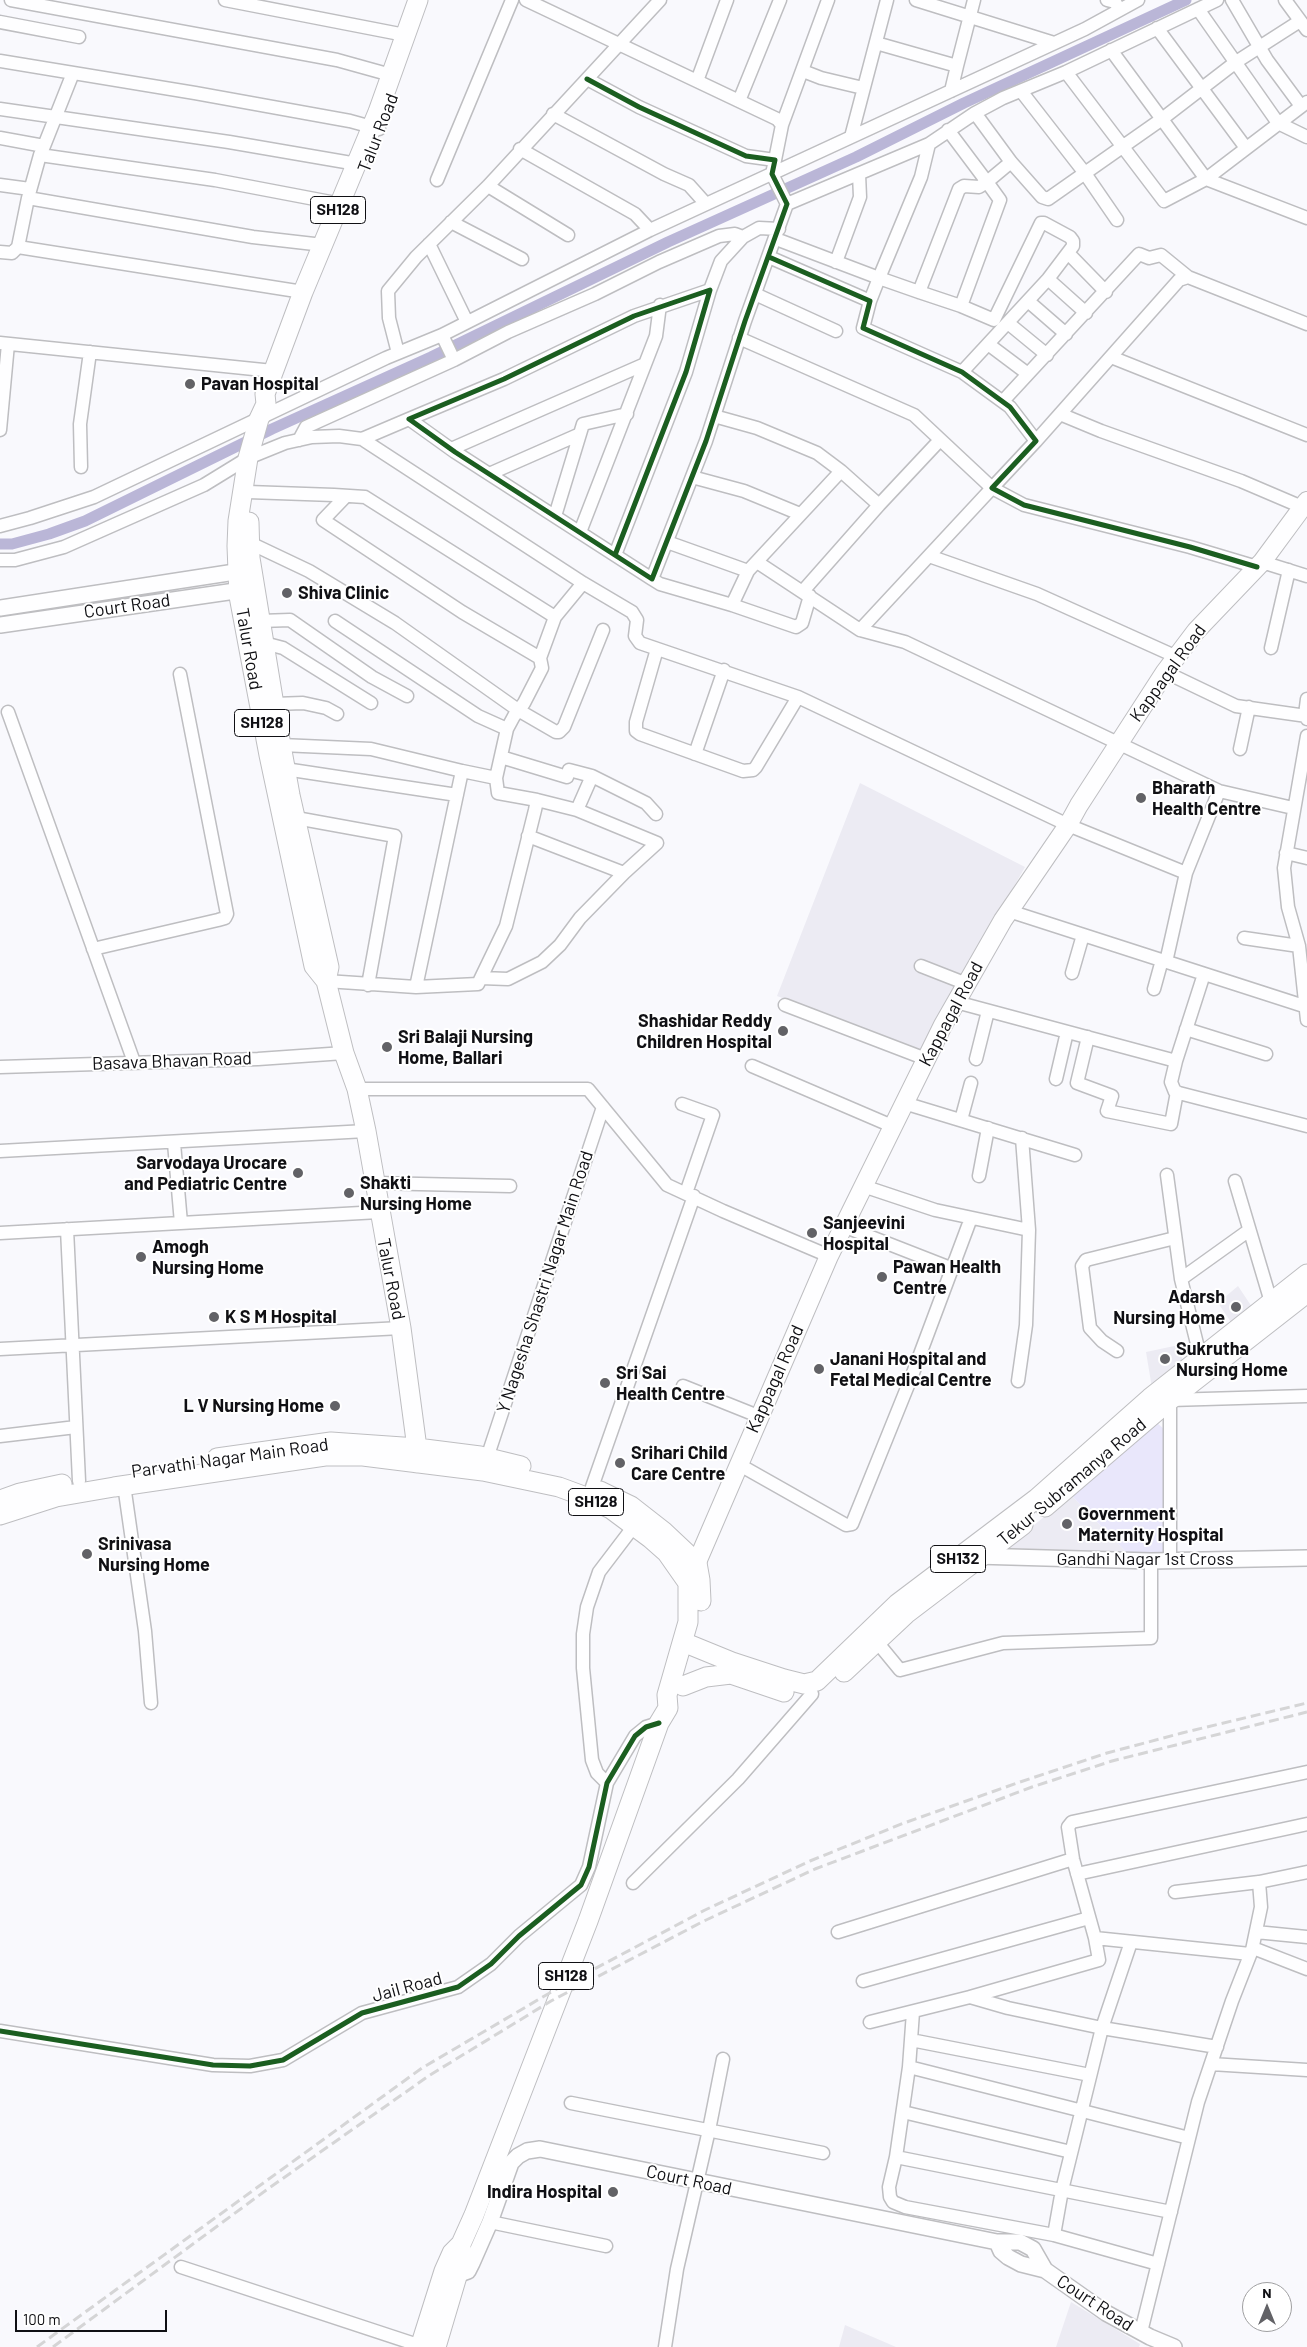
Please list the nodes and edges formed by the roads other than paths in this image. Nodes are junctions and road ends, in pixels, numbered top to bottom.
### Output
1 (11, 0) edge
2 (225, 0) edge
3 (418, 0) edge
4 (430, 0) edge
5 (512, 0) edge
6 (526, 0) edge
7 (660, 0) edge
8 (727, 0) edge
9 (780, 0) edge
10 (828, 0) edge
11 (887, 0) edge
12 (916, 0) edge
13 (974, 0) edge
14 (1107, 0) edge
15 (1138, 0) edge
16 (1217, 0) edge
17 (1232, 0) edge
18 (1284, 0) edge
19 (1119, 9) junction
20 (1198, 9) junction
21 (970, 17) junction
22 (0, 22) edge
23 (1304, 26) edge
24 (1157, 28) junction
25 (405, 35) junction
26 (79, 37) dead end
27 (610, 40) junction
28 (876, 42) junction
29 (1054, 43) junction
30 (1259, 47) junction
31 (1111, 50) junction
32 (0, 61) edge
33 (1236, 62) junction
34 (957, 66) junction
35 (804, 70) junction
36 (1066, 72) junction
37 (73, 73) junction
38 (392, 75) junction
39 (587, 79) junction
40 (697, 81) junction
41 (864, 88) junction
42 (1202, 88) junction
43 (951, 91) junction
44 (1021, 91) junction
45 (739, 101) junction
46 (1304, 104) edge
47 (0, 109) edge
48 (975, 113) junction
49 (553, 114) junction
50 (56, 117) junction
51 (1162, 119) junction
52 (1278, 123) junction
53 (782, 125) junction
54 (376, 128) junction
55 (948, 130) junction
56 (851, 137) junction
57 (1307, 137) edge
58 (0, 138) edge
59 (929, 144) junction
60 (1122, 146) junction
61 (1246, 148) junction
62 (520, 149) junction
63 (42, 150) junction
64 (775, 160) junction
65 (1011, 162) junction
66 (357, 164) junction
67 (1084, 172) junction
68 (772, 174) junction
69 (859, 174) junction
70 (1206, 179) junction
71 (437, 180) dead end
72 (987, 182) junction
73 (0, 185) edge
74 (488, 186) junction
75 (29, 194) junction
76 (341, 204) junction
77 (706, 204) junction
78 (787, 204) junction
79 (1307, 218) edge
80 (1117, 220) dead end
81 (450, 222) junction
82 (650, 230) junction
83 (777, 234) junction
84 (568, 235) dead end
85 (743, 237) junction
86 (429, 244) junction
87 (323, 245) junction
88 (18, 247) junction
89 (0, 252) edge
90 (1068, 253) junction
91 (769, 257) junction
92 (522, 259) dead end
93 (836, 262) junction
94 (1188, 277) junction
95 (879, 278) junction
96 (1048, 279) junction
97 (710, 290) junction
98 (303, 292) junction
99 (919, 292) junction
100 (1106, 292) junction
101 (755, 294) junction
102 (870, 301) junction
103 (1028, 301) junction
104 (660, 305) junction
105 (961, 306) junction
106 (1086, 313) junction
107 (467, 322) junction
108 (1002, 323) junction
109 (1307, 324) edge
110 (836, 331) dead end
111 (1066, 334) junction
112 (443, 337) junction
113 (739, 338) junction
114 (4, 344) edge
115 (988, 344) junction
116 (90, 352) junction
117 (398, 353) junction
118 (1047, 354) junction
119 (452, 357) junction
120 (1111, 357) junction
121 (646, 364) junction
122 (272, 371) junction
123 (962, 372) junction
124 (1028, 374) junction
125 (1003, 402) junction
126 (263, 411) junction
127 (627, 414) junction
128 (1060, 414) junction
129 (714, 416) junction
130 (409, 419) junction
131 (0, 430) edge
132 (580, 434) junction
133 (1307, 434) edge
134 (362, 439) junction
135 (299, 440) junction
136 (940, 441) junction
137 (1036, 441) junction
138 (451, 449) junction
139 (248, 458) junction
140 (81, 467) dead end
141 (841, 471) junction
142 (489, 474) junction
143 (692, 477) junction
144 (992, 488) junction
145 (248, 492) junction
146 (346, 496) junction
147 (1305, 504) edge
148 (879, 505) junction
149 (800, 514) junction
150 (554, 516) junction
151 (0, 526) edge
152 (580, 532) junction
153 (250, 542) junction
154 (667, 542) junction
155 (615, 555) junction
156 (929, 556) junction
157 (0, 560) edge
158 (1259, 564) junction
159 (753, 566) junction
160 (1289, 570) junction
161 (1307, 576) edge
162 (652, 579) junction
163 (246, 580) junction
164 (583, 583) junction
165 (807, 594) junction
166 (732, 605) junction
167 (0, 608) edge
168 (555, 617) junction
169 (260, 621) junction
170 (335, 621) dead end
171 (0, 625) edge
172 (603, 630) dead end
173 (860, 630) junction
174 (264, 643) junction
175 (1271, 648) dead end
176 (657, 649) junction
177 (1176, 657) junction
178 (540, 658) junction
179 (724, 670) junction
180 (1165, 672) junction
181 (180, 674) dead end
182 (407, 696) dead end
183 (798, 697) junction
184 (1307, 699) edge
185 (371, 703) dead end
186 (274, 704) junction
187 (1249, 707) junction
188 (518, 710) junction
189 (8, 712) dead end
190 (337, 714) dead end
191 (1306, 717) edge
192 (507, 729) junction
193 (1307, 736) edge
194 (1120, 743) junction
195 (281, 745) junction
196 (1240, 749) dead end
197 (695, 754) junction
198 (501, 757) junction
199 (285, 769) junction
200 (462, 771) junction
201 (592, 776) junction
202 (496, 778) junction
203 (1219, 791) junction
204 (457, 795) junction
205 (537, 800) junction
206 (1293, 808) junction
207 (576, 810) junction
208 (656, 814) dead end
209 (296, 818) junction
210 (1068, 825) junction
211 (528, 836) junction
212 (1286, 853) junction
213 (1307, 858) edge
214 (624, 873) junction
215 (1186, 873) junction
216 (1009, 911) junction
217 (1083, 935) junction
218 (1244, 938) dead end
219 (1299, 946) junction
220 (93, 949) junction
221 (1164, 961) junction
222 (921, 966) dead end
223 (1072, 973) dead end
224 (1204, 974) junction
225 (481, 978) junction
226 (326, 981) junction
227 (966, 984) junction
228 (368, 985) junction
229 (416, 988) junction
230 (1154, 989) dead end
231 (956, 1002) junction
232 (785, 1005) dead end
233 (988, 1011) junction
234 (1307, 1011) edge
235 (1186, 1029) junction
236 (1067, 1032) junction
237 (1088, 1037) junction
238 (344, 1053) junction
239 (1266, 1054) dead end
240 (976, 1058) dead end
241 (926, 1059) junction
242 (1176, 1061) junction
243 (134, 1062) junction
244 (752, 1066) dead end
245 (0, 1067) edge
246 (1056, 1079) dead end
247 (971, 1083) dead end
248 (357, 1089) junction
249 (1177, 1092) junction
250 (904, 1103) junction
251 (682, 1104) dead end
252 (603, 1107) junction
253 (961, 1120) junction
254 (892, 1126) junction
255 (1307, 1126) edge
256 (988, 1128) junction
257 (366, 1131) junction
258 (1022, 1138) junction
259 (174, 1143) junction
260 (0, 1151) edge
261 (1075, 1155) dead end
262 (1167, 1175) dead end
263 (980, 1176) dead end
264 (1235, 1181) dead end
265 (374, 1183) junction
266 (510, 1186) dead end
267 (863, 1186) junction
268 (690, 1195) junction
269 (379, 1212) junction
270 (971, 1218) junction
271 (181, 1223) junction
272 (843, 1226) junction
273 (67, 1229) junction
274 (1028, 1230) junction
275 (1248, 1231) junction
276 (0, 1233) edge
277 (1175, 1238) junction
278 (829, 1256) junction
279 (953, 1269) junction
280 (1307, 1274) edge
281 (1181, 1280) junction
282 (1307, 1293) edge
283 (1271, 1302) junction
284 (401, 1328) junction
285 (72, 1346) junction
286 (0, 1349) edge
287 (1117, 1351) dead end
288 (1205, 1360) junction
289 (1018, 1380) dead end
290 (683, 1386) dead end
291 (1164, 1396) junction
292 (1307, 1396) edge
293 (758, 1416) junction
294 (76, 1427) junction
295 (0, 1436) edge
296 (417, 1456) junction
297 (487, 1458) junction
298 (738, 1464) junction
299 (79, 1481) junction
300 (124, 1485) junction
301 (592, 1487) junction
302 (0, 1500) edge
303 (0, 1515) edge
304 (634, 1526) junction
305 (962, 1556) junction
306 (984, 1556) junction
307 (1307, 1558) edge
308 (1170, 1560) junction
309 (1151, 1561) junction
310 (697, 1563) junction
311 (688, 1583) junction
312 (877, 1642) junction
313 (688, 1649) junction
314 (731, 1674) junction
315 (683, 1686) junction
316 (812, 1694) junction
317 (151, 1703) dead end
318 (663, 1716) junction
319 (1307, 1772) edge
320 (607, 1783) junction
321 (1307, 1824) edge
322 (1073, 1858) junction
323 (1307, 1872) edge
324 (1077, 1874) junction
325 (1259, 1882) junction
326 (633, 1883) dead end
327 (1175, 1892) dead end
328 (1089, 1918) junction
329 (838, 1932) dead end
330 (1256, 1932) junction
331 (1307, 1936) edge
332 (1095, 1938) junction
333 (1131, 1942) junction
334 (1252, 1951) junction
335 (1307, 1969) edge
336 (863, 1981) dead end
337 (970, 1997) junction
338 (913, 2012) junction
339 (870, 2022) dead end
340 (1102, 2028) junction
341 (0, 2031) edge
342 (911, 2040) junction
343 (1217, 2046) junction
344 (723, 2059) dead end
345 (1211, 2064) junction
346 (909, 2067) junction
347 (1307, 2070) edge
348 (1090, 2075) junction
349 (571, 2103) dead end
350 (1082, 2111) junction
351 (902, 2112) junction
352 (710, 2130) junction
353 (1189, 2138) junction
354 (1071, 2152) junction
355 (823, 2153) dead end
356 (896, 2156) junction
357 (696, 2182) junction
358 (1062, 2190) junction
359 (1171, 2212) junction
360 (490, 2222) junction
361 (1054, 2235) junction
362 (460, 2244) junction
363 (606, 2246) dead end
364 (1158, 2264) junction
365 (181, 2267) dead end
366 (457, 2275) junction
367 (1141, 2332) junction
368 (426, 2347) edge
369 (665, 2347) edge
370 (1174, 2347) edge

1 - 38 street
2 - 25 street
3 - 25 main road, Talur Road / SH128
4 - 54 main road, Talur Road / SH128
5 - 71 street
6 - 27 street
7 - 27 street
8 - 40 street
9 - 45 street
10 - 35 street
11 - 28 street
12 - 21 street
13 - 21 street
14 - 19 street
15 - 19 street
16 - 20 street
17 - 30 street
18 - 23 street
19 - 29 street
20 - 24 street
20 - 33 street
21 - 29 street
21 - 34 street
22 - 26 street
23 - 30 street
24 - 31 street
24 - 42 street
25 - 38 main road, Talur Road / SH128
27 - 39 street
27 - 40 street
28 - 34 street
28 - 41 street
29 - 43 street
30 - 33 street
30 - 46 street
31 - 36 street
31 - 51 street
32 - 37 street
33 - 42 street
33 - 52 street
34 - 43 street
35 - 41 street
35 - 53 street
36 - 44 street
36 - 60 street
37 - 50 street
37 - 54 street
38 - 54 main road, Talur Road / SH128
39 - 49 street
39 - 64 street
40 - 45 street
41 - 56 street
42 - 51 street
42 - 61 street
43 - 56 street
44 - 48 street
44 - 67 street
45 - 53 street
46 - 52 street
47 - 50 street
48 - 55 street
48 - 65 street
49 - 62 street
49 - 77 street
50 - 63 street
50 - 66 street
51 - 60 street
51 - 70 street
52 - 57 street
52 - 61 street
53 - 64 street
54 - 66 main road, Talur Road / SH128
54 - 126 main road, Talur Road / SH128
55 - 59 street
55 - 72 street
56 - 68 street
58 - 63 street
59 - 69 street
59 - 95 street
60 - 67 street
60 - 70 street
61 - 70 street
62 - 74 street
62 - 82 street
63 - 75 street
63 - 76 street
64 - 68 street
65 - 67 street
65 - 72 street
66 - 76 main road, Talur Road / SH128
67 - 80 street
68 - 77 street
68 - 78 street
69 - 78 street
69 - 93 street
70 - 79 street
72 - 99 street
72 - 105 street
73 - 75 street
74 - 81 street
74 - 84 street
75 - 87 street
75 - 88 street
76 - 87 main road, Talur Road / SH128
77 - 82 street
78 - 83 street
81 - 86 street
81 - 92 street
82 - 107 street
83 - 85 street
83 - 91 street
83 - 93 street
85 - 97 street
85 - 119 street
86 - 107 street
86 - 117 street
87 - 98 main road, Talur Road / SH128
88 - 89 street
88 - 98 street
90 - 96 street
90 - 100 street
90 - 108 street
91 - 101 street
91 - 102 street
93 - 95 street
94 - 100 street
94 - 109 street
94 - 120 street
95 - 99 street
95 - 102 street
96 - 103 street
96 - 106 street
97 - 104 street
97 - 155 street
98 - 122 main road, Talur Road / SH128
99 - 105 street
100 - 106 street
101 - 110 street
101 - 113 street
102 - 123 street
103 - 108 street
103 - 111 street
104 - 121 street
104 - 130 street
105 - 108 street
106 - 111 street
107 - 112 street
108 - 115 street
108 - 118 street
111 - 118 street
112 - 117 street
112 - 119 street
113 - 129 street
113 - 136 street
114 - 116 street
114 - 131 street
115 - 123 street
115 - 124 street
116 - 122 street
116 - 140 street
117 - 126 street
118 - 124 street
119 - 135 street
120 - 128 street
120 - 133 street
121 - 127 street
121 - 138 street
122 - 126 main road, Talur Road / SH128
123 - 125 street
124 - 125 street
125 - 137 street
126 - 139 main road, Talur Road / SH128
126 - 151 street
127 - 132 street
127 - 152 street
128 - 137 street
128 - 147 street
129 - 141 street
129 - 143 street
130 - 134 street
130 - 138 street
132 - 142 street
132 - 150 street
134 - 135 street
134 - 164 street
135 - 139 street
136 - 144 street
136 - 148 street
137 - 144 street
138 - 142 street
139 - 145 main road, Talur Road / SH128
139 - 157 street
139 - 163 main road, Talur Road / SH128
141 - 148 street
141 - 149 street
142 - 150 street
143 - 149 street
143 - 154 street
144 - 156 street
144 - 158 street
145 - 146 street
145 - 153 main road, Talur Road / SH128
146 - 168 street
146 - 178 street
147 - 158 main road, Kappagal Road
148 - 165 street
149 - 159 street
150 - 152 street
152 - 155 street
153 - 163 main road, Talur Road / SH128
153 - 188 street
154 - 159 street
154 - 162 street
155 - 162 street
156 - 173 street
156 - 177 street
158 - 160 street
158 - 177 main road, Kappagal Road
159 - 165 street
159 - 166 street
160 - 161 street
160 - 175 street
162 - 166 street
163 - 167 street, Court Road
163 - 169 main road, Talur Road / SH128
163 - 171 street, Court Road
163 - 226 main road, Talur Road / SH128
164 - 168 street
164 - 176 street
165 - 166 street
165 - 173 street
168 - 178 street
169 - 174 main road, Talur Road / SH128
169 - 182 street
170 - 192 street
172 - 188 street
173 - 194 street
174 - 185 street
174 - 186 main road, Talur Road / SH128
176 - 179 street
176 - 197 street
177 - 180 main road, Kappagal Road
178 - 188 street
179 - 183 street
179 - 197 street
180 - 187 street
180 - 194 main road, Kappagal Road
181 - 220 street
183 - 197 street
183 - 210 street
184 - 191 street
186 - 190 street
186 - 195 main road, Talur Road / SH128
187 - 191 street
187 - 196 street
188 - 192 street
189 - 220 street
192 - 198 street
193 - 206 street
194 - 203 street
194 - 210 main road, Kappagal Road
195 - 199 main road, Talur Road / SH128
195 - 200 street
198 - 201 street
198 - 202 street
199 - 204 street
199 - 209 main road, Talur Road / SH128
200 - 202 street
200 - 204 street
201 - 207 street
201 - 208 street
202 - 205 street
203 - 206 street
203 - 215 street
204 - 229 street
205 - 207 street
205 - 211 street
206 - 212 street
207 - 214 street
209 - 226 main road, Talur Road / SH128
209 - 228 street
210 - 215 street
210 - 216 main road, Kappagal Road
211 - 214 street
211 - 225 street
212 - 213 street
212 - 219 street
214 - 225 street
215 - 221 street
216 - 217 street
216 - 227 main road, Kappagal Road
217 - 221 street
217 - 223 street
218 - 219 street
219 - 234 street
220 - 243 street
221 - 224 street
221 - 230 street
222 - 227 street
224 - 234 street
224 - 235 street
225 - 229 street
226 - 228 street
226 - 238 main road, Talur Road / SH128
227 - 231 main road, Kappagal Road
228 - 229 street
231 - 233 street
231 - 241 main road, Kappagal Road
232 - 241 street
233 - 236 street
233 - 240 street
235 - 239 street
235 - 242 street
236 - 237 street
236 - 246 street
237 - 242 street
237 - 249 street
238 - 243 street, Basava Bhavan Road
238 - 248 main road, Talur Road / SH128
241 - 250 main road, Kappagal Road
242 - 249 street
243 - 245 street, Basava Bhavan Road
244 - 254 street
247 - 253 street
248 - 252 street
248 - 257 main road, Talur Road / SH128
249 - 255 street
250 - 253 street
250 - 254 main road, Kappagal Road
251 - 268 street
252 - 268 street
252 - 297 street, Y Nagesha Shastri Nagar Main Road
253 - 256 street
254 - 267 main road, Kappagal Road
256 - 258 street
256 - 263 street
257 - 259 street
257 - 265 main road, Talur Road / SH128
258 - 261 street
258 - 274 street
259 - 260 street
259 - 271 street
262 - 277 street
264 - 275 street
265 - 266 street
265 - 269 main road, Talur Road / SH128
267 - 270 street
267 - 272 main road, Kappagal Road
268 - 278 street
268 - 301 street
269 - 271 street
269 - 284 main road, Talur Road / SH128
270 - 274 street
270 - 279 street
271 - 273 street
272 - 278 main road, Kappagal Road
272 - 279 street
273 - 276 street
273 - 285 street
274 - 289 street
275 - 281 street
275 - 283 street
277 - 281 street
277 - 287 street
278 - 293 main road, Kappagal Road
279 - 298 street
280 - 283 main road, SH132
281 - 288 street
282 - 288 main road, Tekur Subramanya Road / SH132
283 - 288 main road, SH132
284 - 285 street
284 - 296 main road, Talur Road / SH128
285 - 286 street
285 - 294 street
288 - 291 main road, Tekur Subramanya Road / SH132
290 - 293 street
291 - 292 street
291 - 305 main road, Tekur Subramanya Road / SH132
291 - 306 main road, Tekur Subramanya Road / SH132
291 - 308 street
293 - 298 main road, Kappagal Road
294 - 295 street
294 - 299 street
296 - 297 main road, Parvathi Nagar Main Road
296 - 299 main road, Parvathi Nagar Main Road
296 - 300 main road, Parvathi Nagar Main Road
296 - 304 main road, SH128
297 - 301 main road, Parvathi Nagar Main Road
298 - 310 main road, Kappagal Road
299 - 302 main road, Parvathi Nagar Main Road
300 - 303 main road, Parvathi Nagar Main Road
300 - 317 street
301 - 310 main road, Parvathi Nagar Main Road
304 - 311 main road, SH128
304 - 320 street
305 - 306 street, Gandhi Nagar 1st Cross
305 - 313 main road, Tekur Subramanya Road / SH132
306 - 309 street, Gandhi Nagar 1st Cross
306 - 312 main road, Tekur Subramanya Road / SH132
307 - 308 street, Gandhi Nagar 1st Cross
308 - 309 street, Gandhi Nagar 1st Cross
309 - 312 street
310 - 311 main road, Kappagal Road
310 - 313 main road
311 - 313 main road, SH128
312 - 316 main road, Tekur Subramanya Road / SH132
313 - 314 main road
313 - 315 main road, SH128
313 - 318 main road, SH128
314 - 315 main road
314 - 316 main road
315 - 318 main road, SH128
316 - 326 street
318 - 320 street, Jail Road
318 - 362 main road, SH128
319 - 322 street
320 - 341 street, Jail Road
321 - 324 street
322 - 324 street
322 - 329 street
323 - 325 street
324 - 328 street
325 - 327 street
325 - 330 street
328 - 332 street
328 - 336 street
330 - 331 street
330 - 334 street
332 - 333 street
332 - 337 street
333 - 334 street
333 - 340 street
334 - 335 street
334 - 343 street
337 - 338 street
337 - 340 street
338 - 339 street
338 - 342 street
340 - 343 street
340 - 348 street
342 - 346 street
342 - 348 street
343 - 345 street
344 - 352 street
345 - 347 street
345 - 353 street
346 - 350 street
346 - 351 street
348 - 350 street
349 - 352 street
350 - 353 street
350 - 354 street
351 - 354 street
351 - 356 street
352 - 355 street
352 - 357 street
353 - 359 street
354 - 358 street
356 - 358 street
356 - 361 street
357 - 360 street, Court Road
357 - 367 street, Court Road
357 - 369 street
358 - 359 street
358 - 361 street
359 - 364 street
360 - 363 street
360 - 366 street, Court Road
361 - 364 street
362 - 366 main road, SH128
362 - 368 main road, SH128
364 - 367 street
365 - 368 street
366 - 368 main road, SH128
367 - 370 street, Court Road

